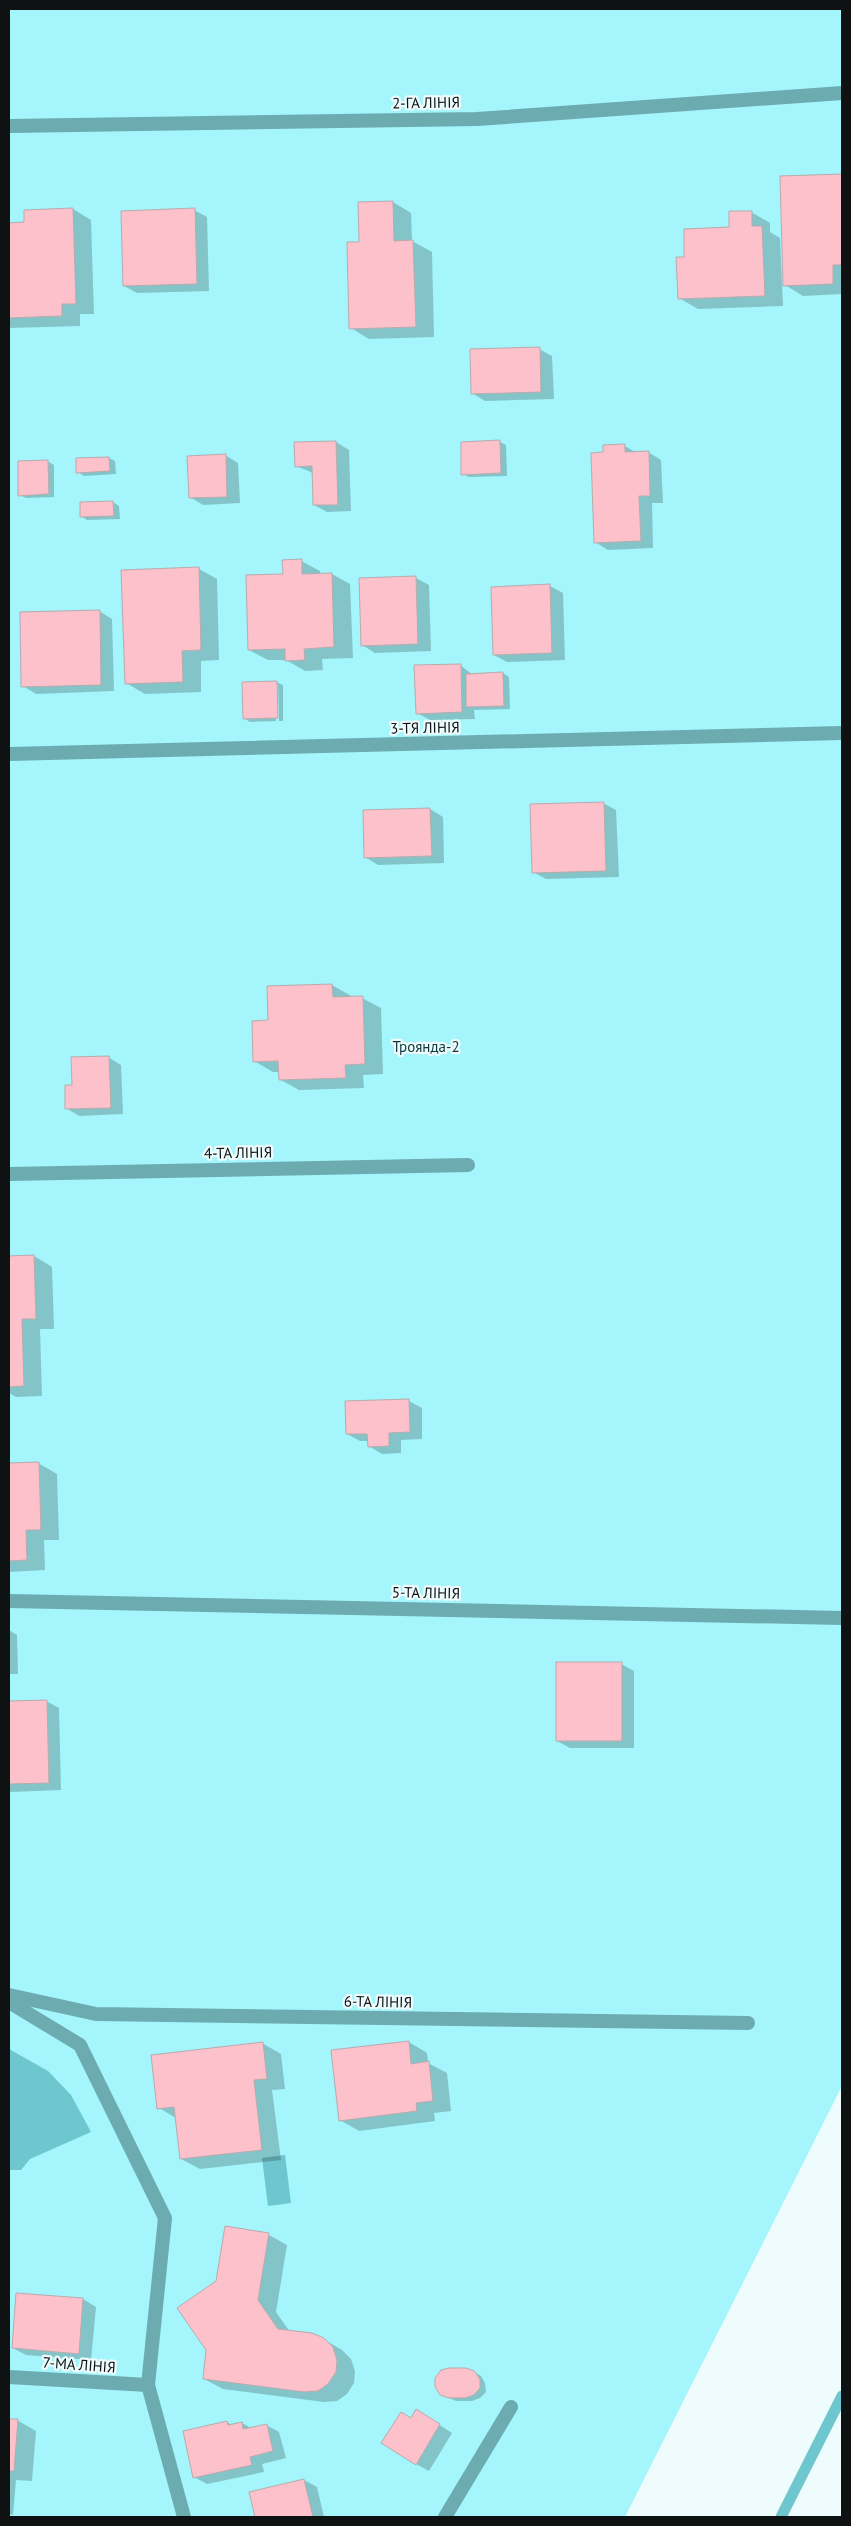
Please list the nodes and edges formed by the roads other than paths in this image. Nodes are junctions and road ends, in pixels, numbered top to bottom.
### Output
1 (842, 94) edge
2 (9, 126) edge
3 (842, 733) edge
4 (9, 754) edge
5 (468, 1165) dead end
6 (9, 1174) edge
7 (9, 1601) edge
8 (842, 1618) edge
9 (9, 1996) edge
10 (9, 2002) edge
11 (748, 2023) dead end
12 (9, 2377) edge
13 (148, 2385) junction
14 (511, 2408) dead end
15 (184, 2517) edge
16 (445, 2517) edge

1 - 2 street, 2-ГА ЛІНІЯ
3 - 4 street, 3-ТЯ ЛІНІЯ
5 - 6 street, 4-ТА ЛІНІЯ
7 - 8 street, 5-ТА ЛІНІЯ
9 - 11 street, 6-ТА ЛІНІЯ
10 - 13 street
12 - 13 street, 7-МА ЛІНІЯ
13 - 15 street
14 - 16 street

